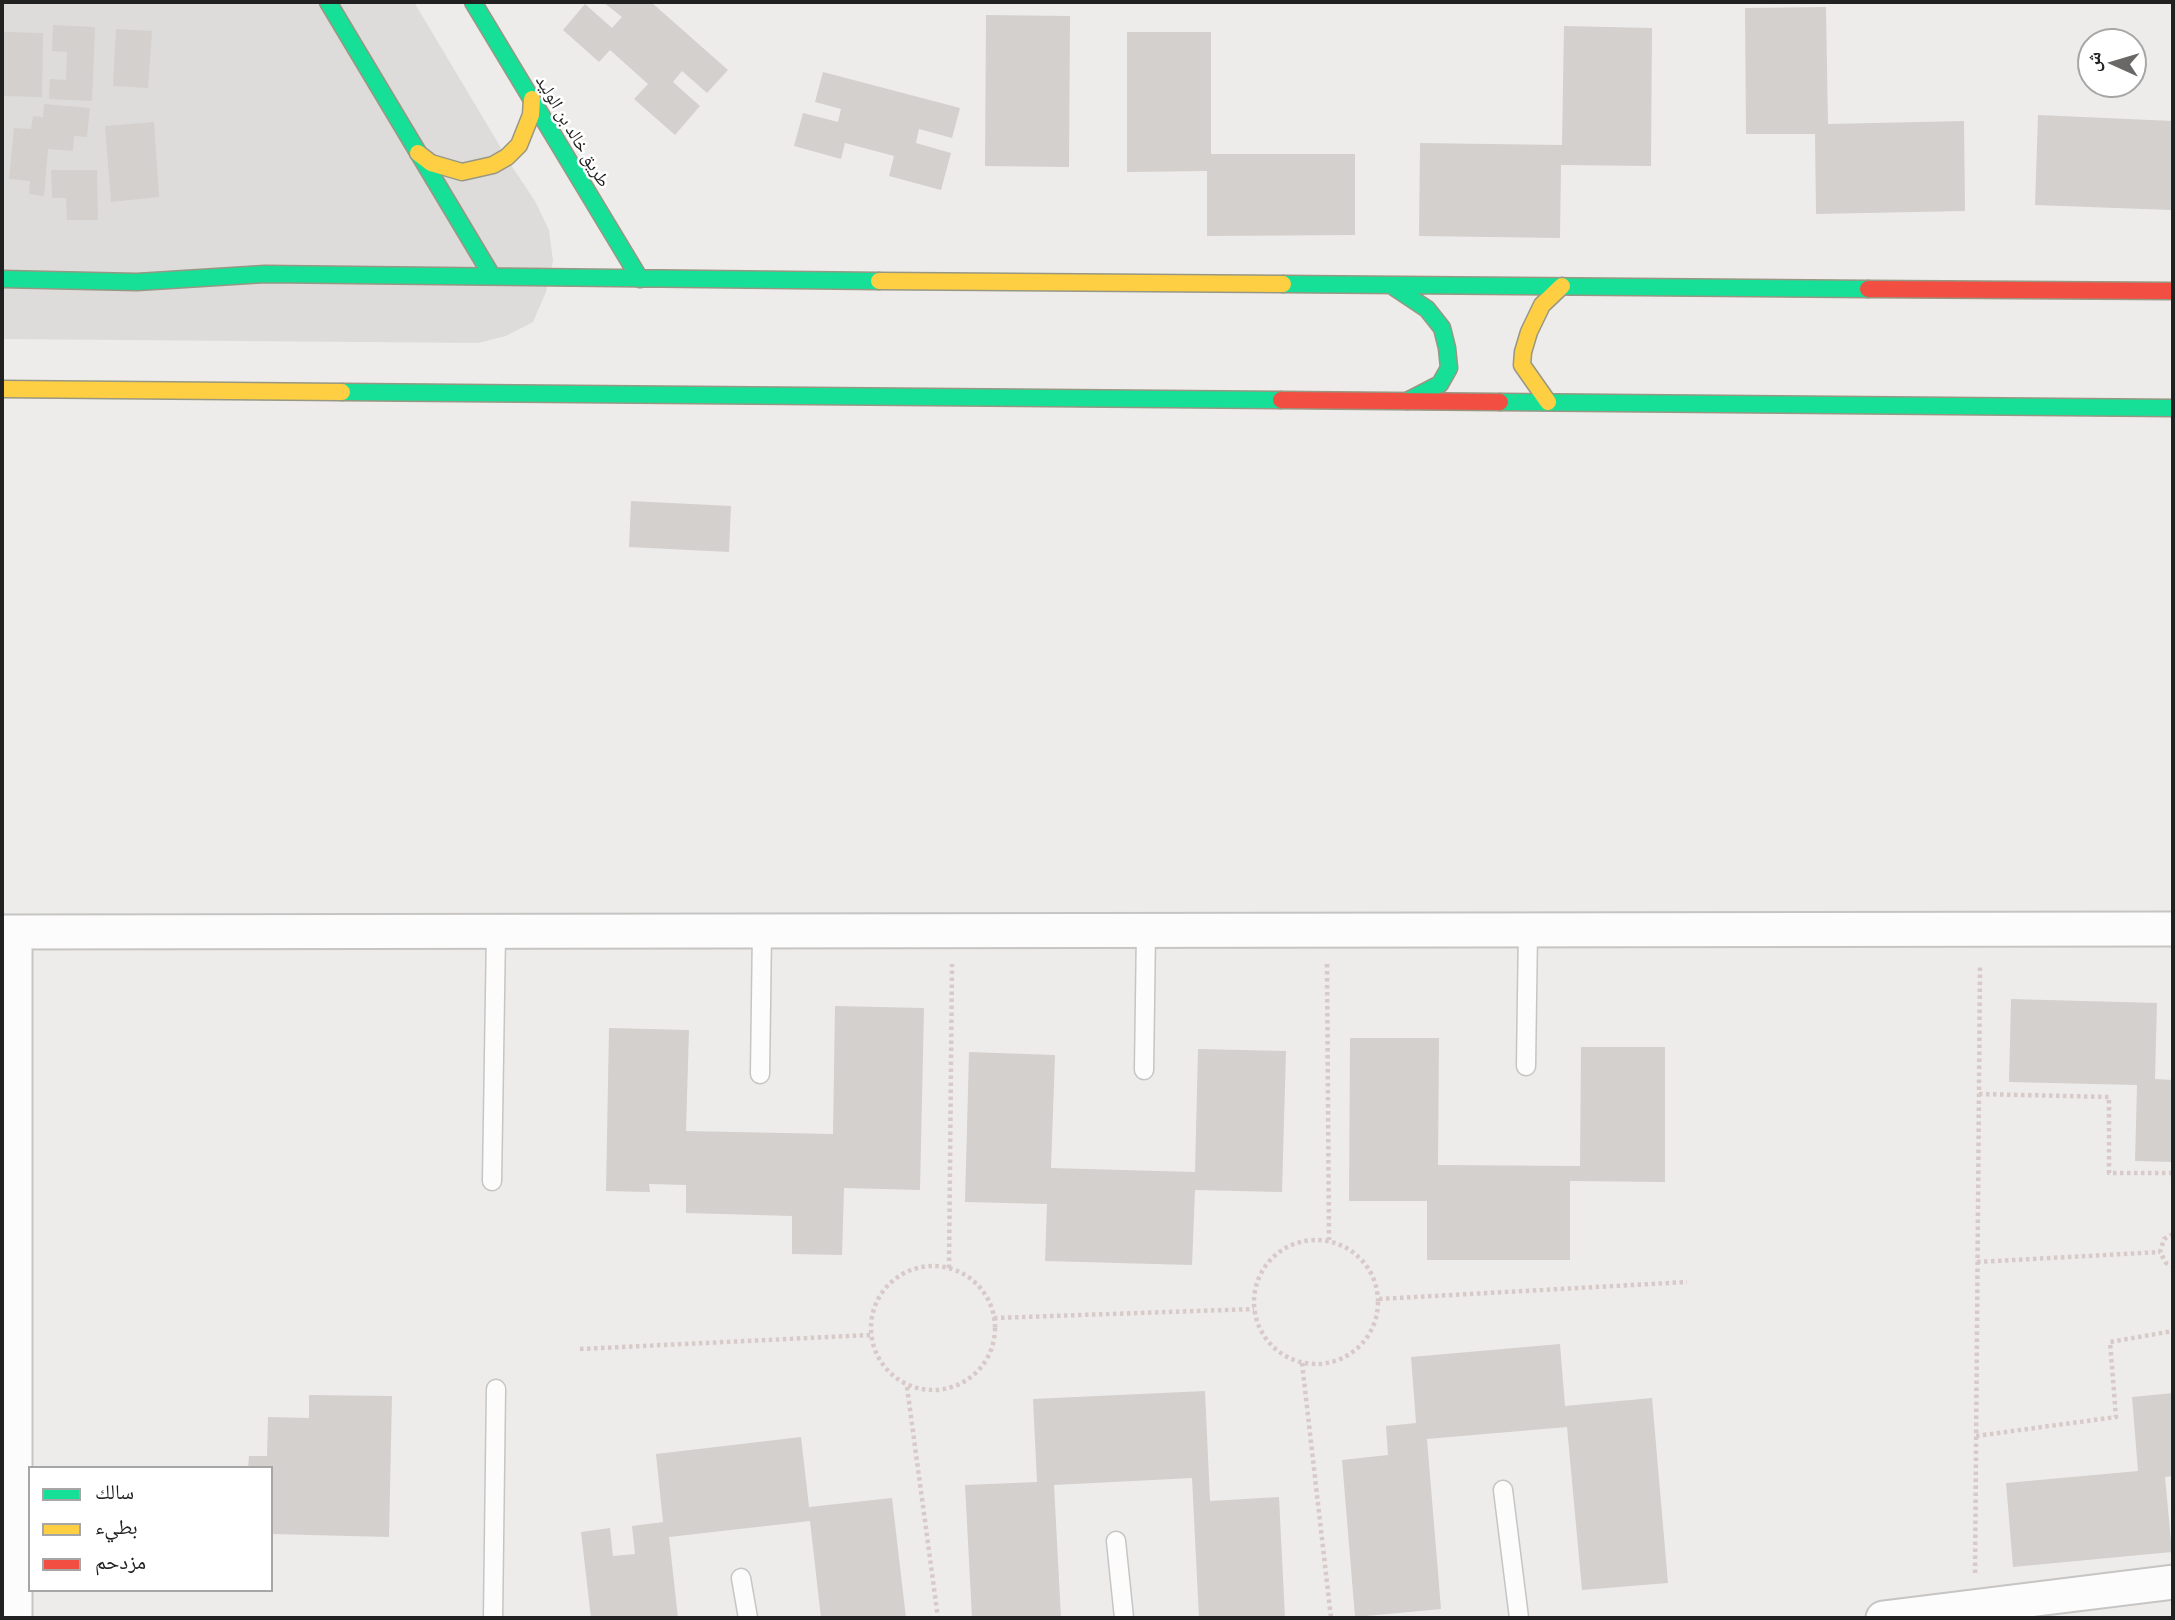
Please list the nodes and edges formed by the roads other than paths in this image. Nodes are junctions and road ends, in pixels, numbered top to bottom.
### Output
1 (328, 2) edge
2 (473, 2) edge
3 (532, 99) junction
4 (418, 153) junction
5 (492, 276) junction
6 (2, 279) edge
7 (640, 279) junction
8 (137, 282) junction
9 (1391, 285) junction
10 (1562, 286) junction
11 (2173, 291) edge
12 (57, 295) dead end
13 (2, 388) edge
14 (1407, 401) junction
15 (1548, 402) junction
16 (2173, 408) edge
17 (2173, 929) edge
18 (1528, 930) junction
19 (762, 931) junction
20 (1146, 931) junction
21 (8, 932) edge
22 (496, 932) junction
23 (1526, 1066) dead end
24 (1144, 1070) dead end
25 (760, 1073) dead end
26 (492, 1181) dead end
27 (496, 1389) dead end
28 (16, 1471) edge
29 (1503, 1490) dead end
30 (1116, 1541) dead end
31 (741, 1578) dead end
32 (2173, 1581) edge
33 (15, 1618) edge
34 (493, 1618) edge
35 (748, 1618) edge
36 (1124, 1618) edge
37 (1519, 1618) edge
38 (1883, 1618) edge

1 - 4 street
2 - 3 street, طريق خالد بن الوليد
3 - 4 street
3 - 7 street, طريق خالد بن الوليد
4 - 5 street
5 - 7 street
5 - 8 street
6 - 8 street
7 - 9 street
8 - 12 street
9 - 10 street
9 - 14 street
10 - 11 street
10 - 15 street
13 - 14 street
14 - 15 street
15 - 16 street
17 - 18 street
18 - 20 street
18 - 23 lane
19 - 20 street
19 - 22 street
19 - 25 lane
20 - 24 lane
21 - 22 street
21 - 28 street
22 - 26 lane
27 - 34 lane
28 - 33 street
29 - 37 lane
30 - 36 lane
31 - 35 lane
32 - 38 street

